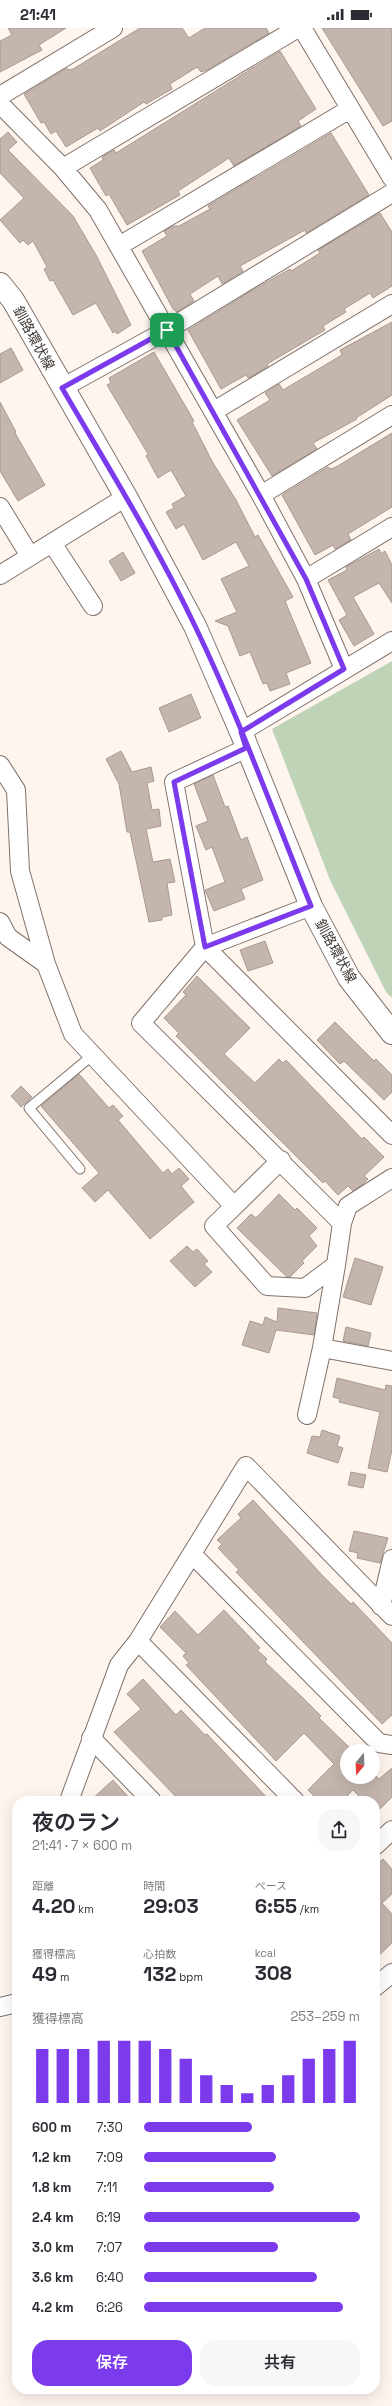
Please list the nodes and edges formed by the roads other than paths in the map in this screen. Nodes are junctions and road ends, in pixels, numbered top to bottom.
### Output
1 (113, 28) edge
2 (298, 28) edge
3 (302, 28) edge
4 (0, 96) edge
5 (0, 104) edge
6 (350, 109) junction
7 (63, 168) junction
8 (392, 178) edge
9 (392, 193) edge
10 (119, 246) junction
11 (0, 284) edge
12 (392, 304) edge
13 (167, 330) junction
14 (62, 388) junction
15 (214, 412) junction
16 (392, 415) edge
17 (261, 495) junction
18 (126, 497) junction
19 (0, 507) edge
20 (392, 527) edge
21 (52, 543) junction
22 (30, 556) junction
23 (0, 575) edge
24 (306, 579) junction
25 (93, 606) dead end
26 (392, 641) edge
27 (344, 669) junction
28 (244, 740) junction
29 (0, 765) edge
30 (311, 906) junction
31 (0, 922) edge
32 (205, 947) junction
33 (46, 964) junction
34 (392, 1033) edge
35 (94, 1054) junction
36 (392, 1136) edge
37 (280, 1160) junction
38 (80, 1169) dead end
39 (392, 1178) edge
40 (234, 1206) junction
41 (342, 1223) junction
42 (336, 1264) junction
43 (322, 1348) junction
44 (392, 1362) edge
45 (307, 1415) dead end
46 (192, 1554) junction
47 (392, 1559) edge
48 (387, 1611) edge
49 (138, 1641) junction
50 (91, 1738) junction
51 (392, 1745) edge
52 (71, 1796) edge
53 (147, 1796) edge
54 (290, 1796) edge
55 (392, 1830) edge
56 (380, 1841) edge
57 (392, 1973) edge
58 (380, 1983) edge
59 (12, 2004) edge
60 (0, 2007) edge

1 - 4 street
2 - 7 street
3 - 6 street
5 - 7 street
6 - 8 street
6 - 10 street
7 - 10 street
9 - 13 street
10 - 13 street
11 - 14 main road, 釧路環状線
12 - 15 street
13 - 14 street
13 - 15 street
14 - 18 main road, 釧路環状線
15 - 17 street
16 - 17 street
17 - 24 street
18 - 21 street
18 - 28 main road, 釧路環状線
19 - 22 street
20 - 24 street
21 - 22 street
21 - 25 street
22 - 23 street
24 - 27 street
26 - 27 street
27 - 28 street
28 - 30 main road, 釧路環状線
28 - 32 street
29 - 33 street
30 - 32 street
30 - 34 main road, 釧路環状線
31 - 33 street
32 - 36 street
32 - 37 street
33 - 35 street
35 - 38 lane
35 - 40 street
37 - 40 street
37 - 41 street
39 - 41 street
40 - 42 street
41 - 42 street
42 - 43 street
43 - 44 street
43 - 45 street
46 - 48 street
46 - 49 street
46 - 51 street
47 - 48 street
49 - 50 street
49 - 54 street
50 - 52 street
50 - 53 street
55 - 56 street
57 - 58 street
59 - 60 street

